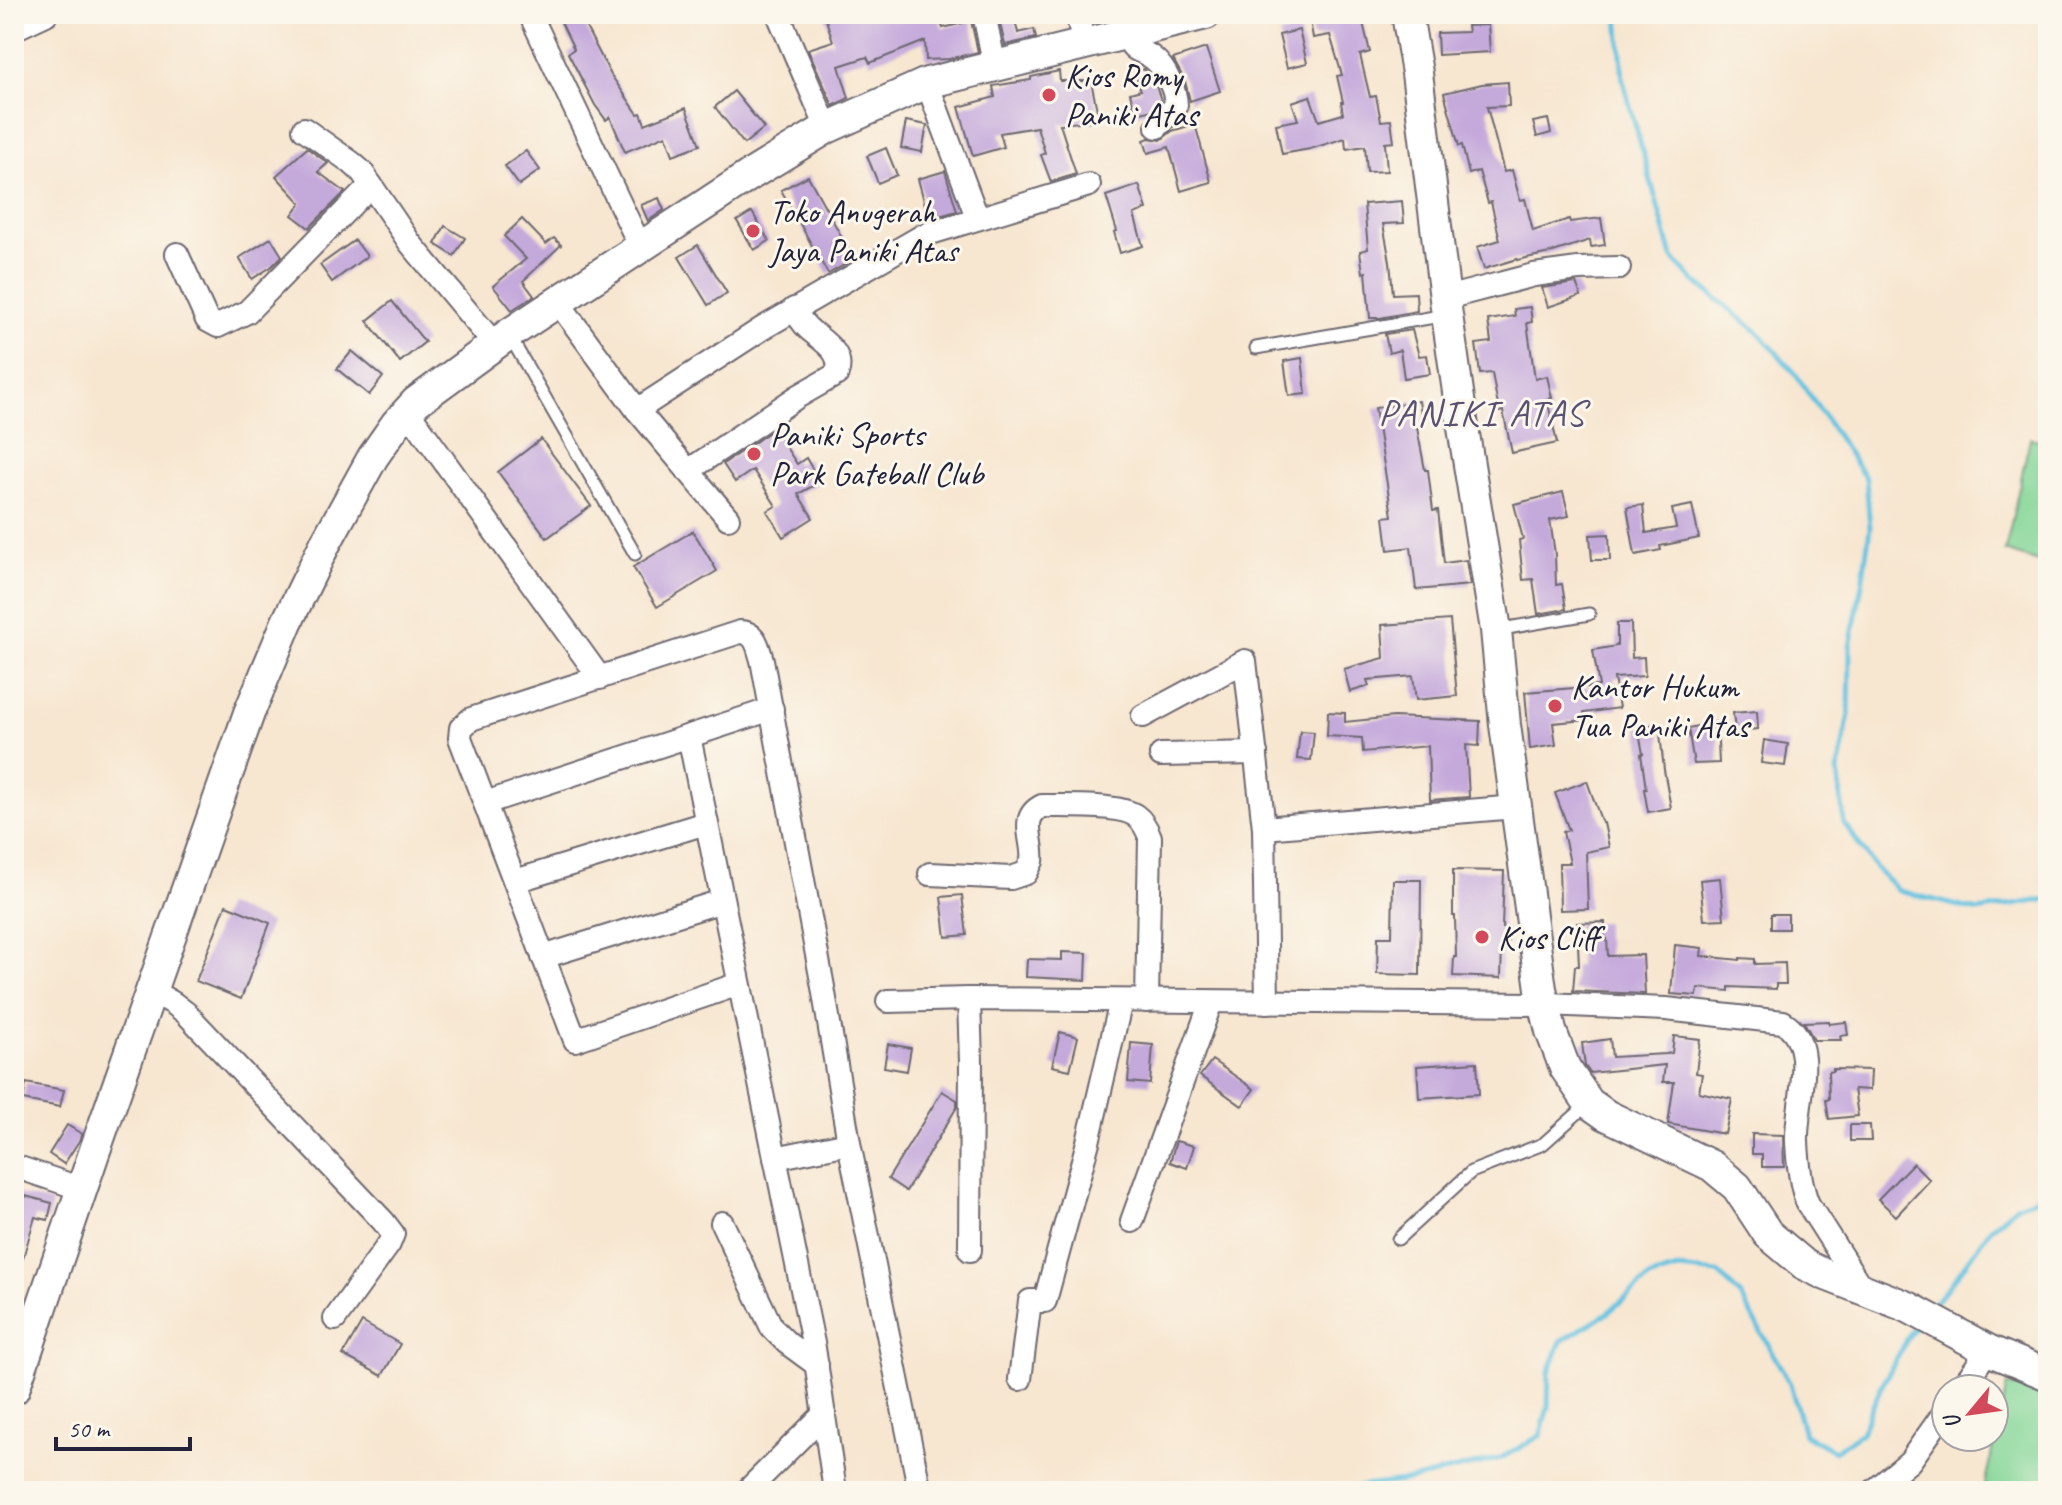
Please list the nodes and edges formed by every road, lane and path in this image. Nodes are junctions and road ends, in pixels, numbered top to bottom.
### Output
1 (46, 14) edge
2 (530, 14) edge
3 (778, 14) edge
4 (984, 14) edge
5 (1077, 14) edge
6 (1206, 14) edge
7 (1407, 14) edge
8 (1174, 18) edge
9 (14, 29) edge
10 (1126, 35) junction
11 (1084, 45) junction
12 (995, 67) junction
13 (927, 83) junction
14 (1157, 127) dead end
15 (827, 128) junction
16 (304, 129) dead end
17 (371, 185) junction
18 (1089, 185) dead end
19 (977, 217) junction
20 (641, 248) junction
21 (177, 254) dead end
22 (1619, 268) dead end
23 (558, 302) junction
24 (1446, 307) junction
25 (794, 309) junction
26 (502, 339) junction
27 (1256, 348) dead end
28 (637, 410) junction
29 (408, 411) junction
30 (688, 471) junction
31 (728, 518) dead end
32 (635, 554) dead end
33 (1589, 614) dead end
34 (1496, 630) junction
35 (600, 678) junction
36 (772, 709) junction
37 (1143, 716) dead end
38 (689, 736) junction
39 (1256, 753) junction
40 (1161, 755) dead end
41 (485, 803) junction
42 (1516, 807) junction
43 (706, 823) junction
44 (1264, 828) junction
45 (930, 874) dead end
46 (515, 881) junction
47 (722, 901) junction
48 (543, 957) junction
49 (739, 984) junction
50 (152, 991) junction
51 (969, 999) junction
52 (888, 1001) dead end
53 (1121, 1001) junction
54 (1147, 1001) junction
55 (1211, 1002) junction
56 (1267, 1002) junction
57 (1545, 1004) junction
58 (1589, 1103) junction
59 (849, 1143) junction
60 (775, 1158) junction
61 (14, 1166) edge
62 (82, 1189) junction
63 (1132, 1221) dead end
64 (722, 1223) dead end
65 (1398, 1239) dead end
66 (970, 1250) dead end
67 (1863, 1290) junction
68 (335, 1319) dead end
69 (1988, 1350) junction
70 (817, 1365) junction
71 (1972, 1373) edge
72 (2048, 1375) edge
73 (1020, 1379) dead end
74 (14, 1389) edge
75 (824, 1414) junction
76 (1930, 1433) edge
77 (918, 1482) dead end
78 (747, 1491) edge
79 (835, 1491) edge
80 (1874, 1491) edge

1 - 9 street
2 - 20 street
3 - 15 street
4 - 12 street
5 - 11 street
6 - 8 street
7 - 24 street
8 - 10 street
10 - 11 street
10 - 14 street
11 - 12 street
12 - 13 street
13 - 15 street
13 - 19 street
15 - 20 street
16 - 17 street
17 - 21 street
17 - 26 street
18 - 19 street
19 - 25 street
20 - 23 street
22 - 24 street
23 - 26 street
23 - 28 street
24 - 27 lane
24 - 34 street
25 - 28 street
25 - 30 street
26 - 29 street
26 - 32 lane
28 - 30 street
29 - 35 street
29 - 50 street
30 - 31 street
33 - 34 lane
34 - 42 street
35 - 36 street
35 - 41 street
36 - 38 street
36 - 59 street
37 - 39 street
38 - 41 street
38 - 43 street
39 - 40 street
39 - 44 street
41 - 46 street
42 - 44 street
42 - 57 street
43 - 46 street
43 - 47 street
44 - 56 street
45 - 54 street
46 - 48 street
47 - 48 street
47 - 49 street
48 - 49 street
49 - 60 street
50 - 62 street
50 - 68 street
51 - 52 street
51 - 53 street
51 - 66 street
53 - 54 street
53 - 73 street
54 - 55 street
55 - 56 street
55 - 63 street
56 - 57 street
57 - 58 street
57 - 67 street
58 - 65 lane
58 - 67 street
59 - 60 street
59 - 77 street
60 - 70 street
61 - 62 street
62 - 74 street
64 - 70 street
67 - 69 street
69 - 71 street
69 - 72 street
70 - 75 street
75 - 78 street
75 - 79 street
76 - 80 street

